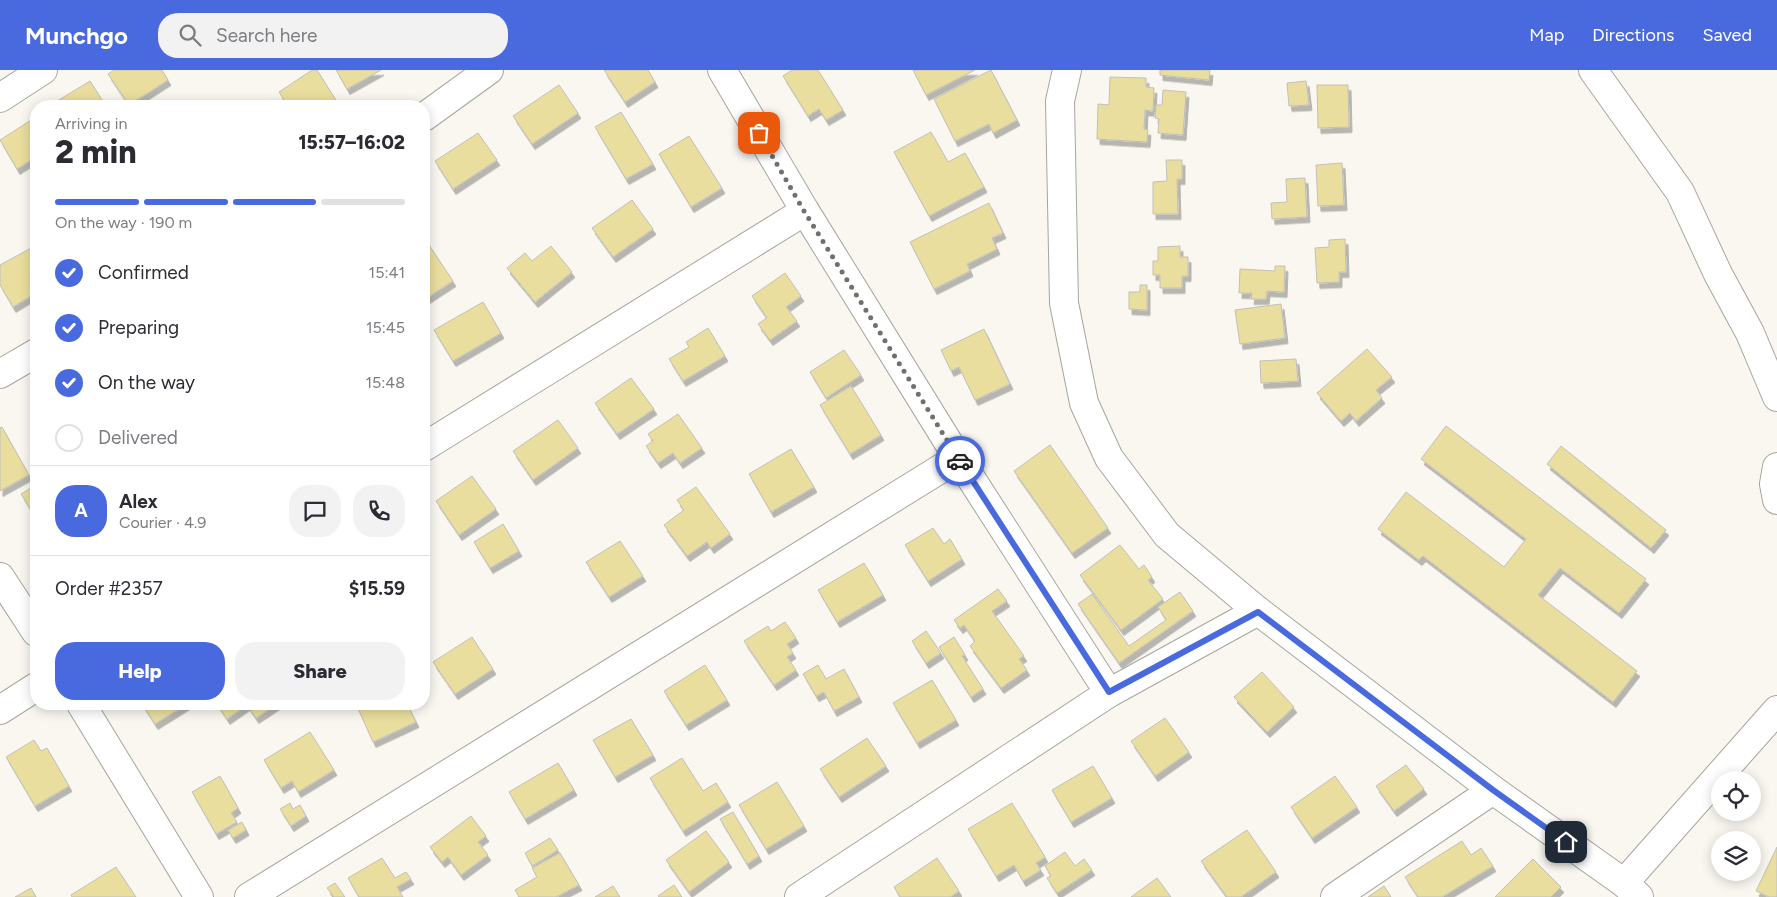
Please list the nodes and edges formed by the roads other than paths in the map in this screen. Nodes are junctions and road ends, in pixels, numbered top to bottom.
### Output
1 (43, 70) edge
2 (489, 70) edge
3 (722, 70) edge
4 (1067, 70) edge
5 (1593, 70) edge
6 (0, 98) edge
7 (430, 113) edge
8 (804, 211) junction
9 (30, 356) edge
10 (0, 374) edge
11 (1777, 397) edge
12 (430, 443) edge
13 (958, 458) junction
14 (1777, 467) edge
15 (1777, 500) edge
16 (0, 577) edge
17 (1258, 612) junction
18 (30, 623) edge
19 (30, 691) edge
20 (1109, 692) junction
21 (0, 710) edge
22 (86, 710) edge
23 (1777, 710) edge
24 (1493, 790) junction
25 (1631, 890) edge
26 (199, 897) edge
27 (249, 897) edge
28 (799, 897) edge
29 (1335, 897) edge

1 - 6 street
2 - 7 street
3 - 8 street
4 - 17 street
5 - 11 street
8 - 12 street
8 - 13 street
9 - 10 street
13 - 20 street
13 - 27 street
14 - 15 street
16 - 18 street
17 - 20 street
17 - 24 street
19 - 21 street
20 - 28 street
22 - 26 street
23 - 25 street
24 - 25 street
24 - 29 street

